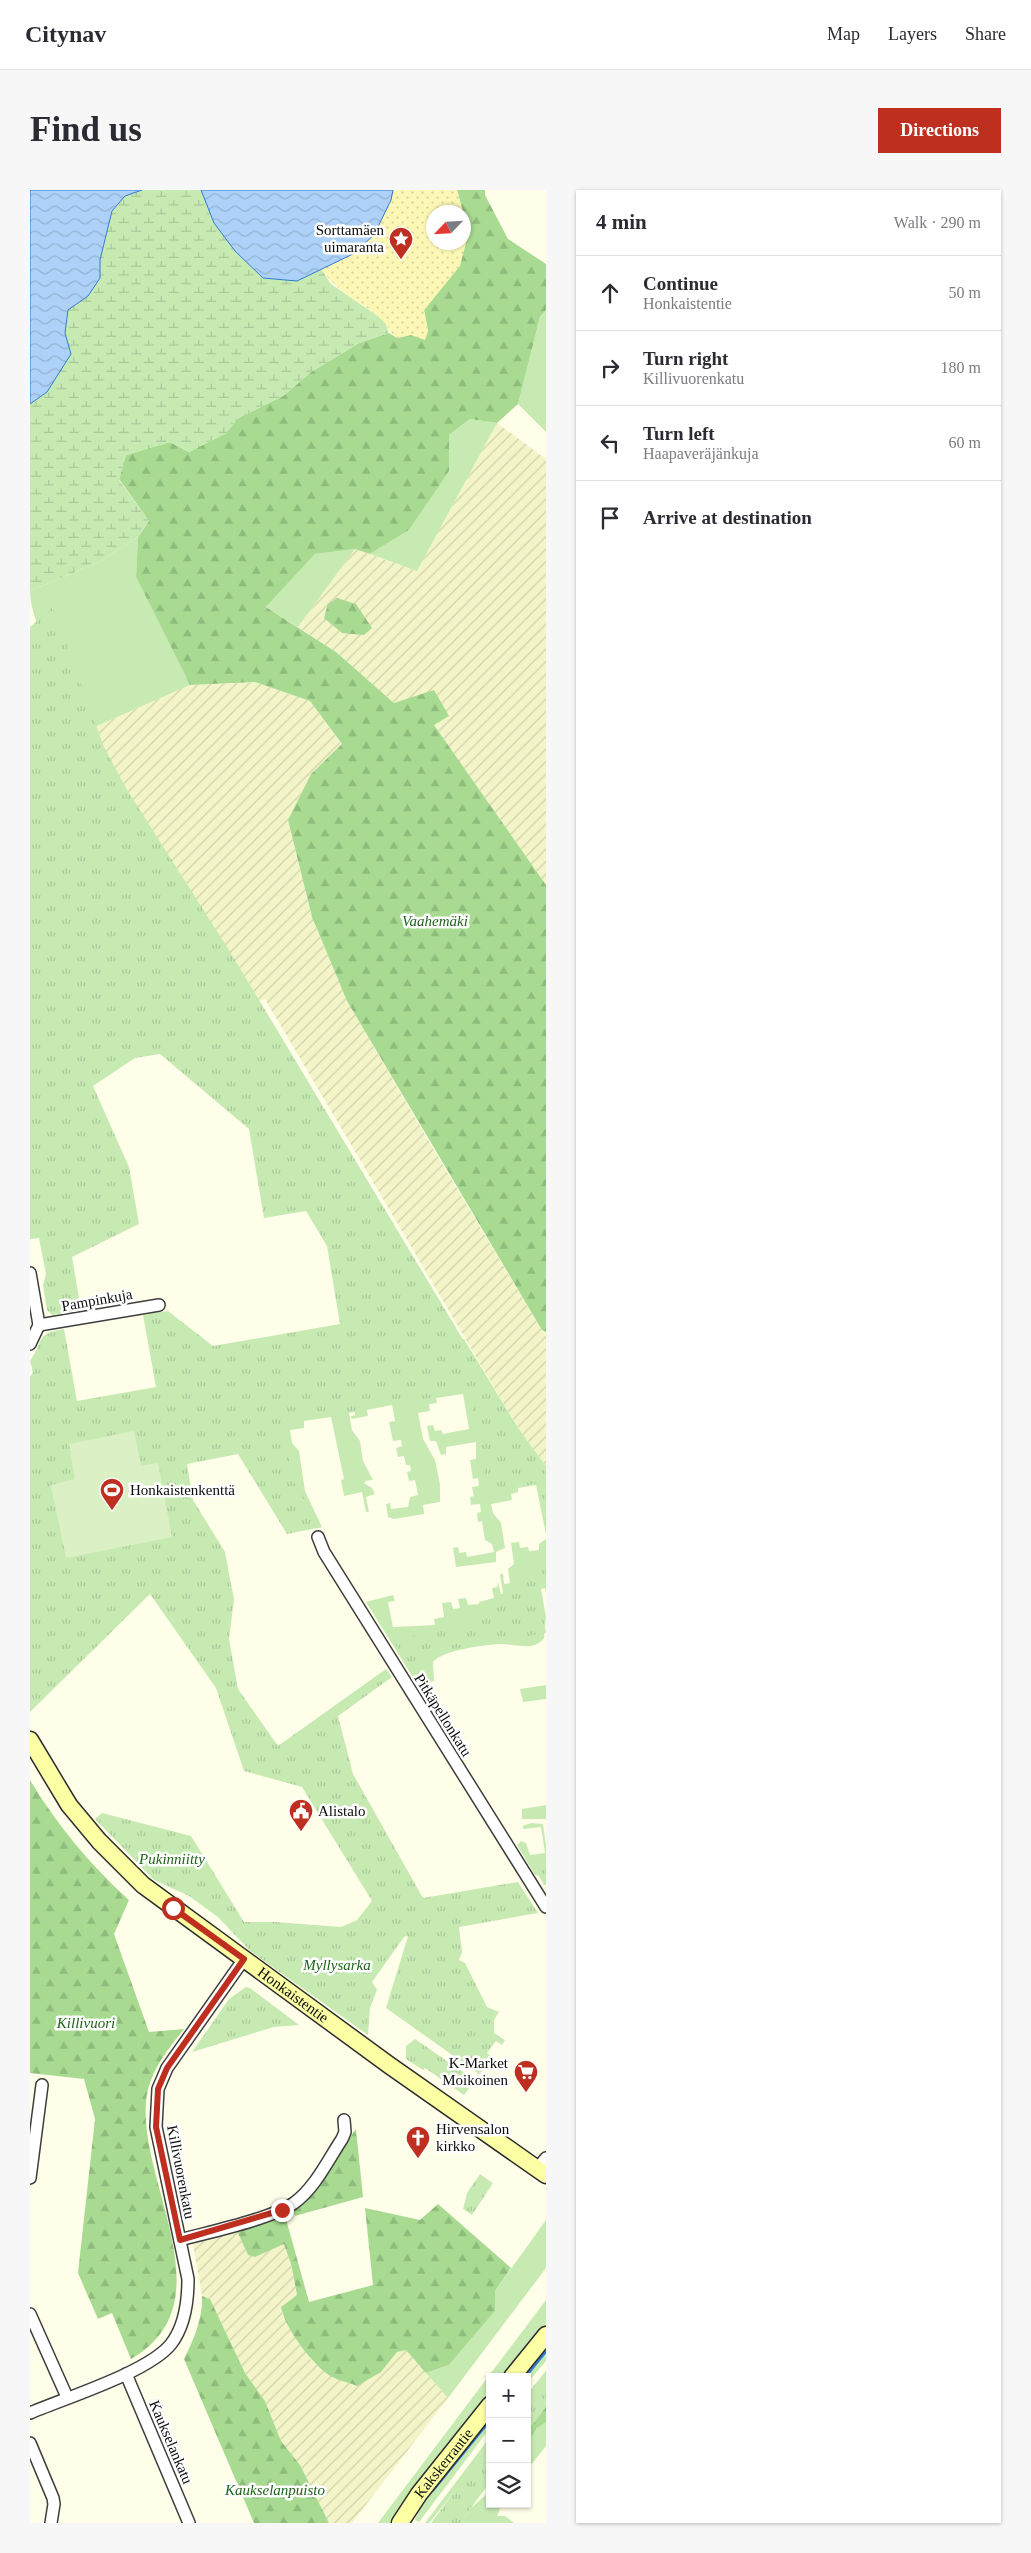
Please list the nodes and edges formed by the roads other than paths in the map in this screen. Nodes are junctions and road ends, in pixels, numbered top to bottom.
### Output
1 (30, 1273) edge
2 (159, 1305) dead end
3 (39, 1325) junction
4 (30, 1344) edge
5 (318, 1537) dead end
6 (30, 1740) edge
7 (546, 1907) edge
8 (244, 1959) junction
9 (42, 2085) dead end
10 (344, 2120) dead end
11 (543, 2167) edge
12 (30, 2178) edge
13 (180, 2240) junction
14 (30, 2314) edge
15 (546, 2334) edge
16 (515, 2373) edge
17 (126, 2374) junction
18 (68, 2397) junction
19 (486, 2410) edge
20 (30, 2413) edge
21 (30, 2443) edge
22 (51, 2523) edge
23 (189, 2523) edge
24 (400, 2523) edge

1 - 3 street
2 - 3 street, Pampinkuja
3 - 4 street
5 - 7 street, Pitkäpellonkatu
6 - 8 street, Honkaistentie
8 - 11 street, Honkaistentie
8 - 13 street, Killivuorenkatu
9 - 12 street
10 - 13 street
13 - 17 street, Killivuorenkatu
14 - 18 street
15 - 16 street
17 - 18 street, Killivuorenkatu
17 - 23 street, Kaukselankatu
18 - 20 street, Killivuorenkatu
19 - 24 street, Kakskerrantie
21 - 22 street

